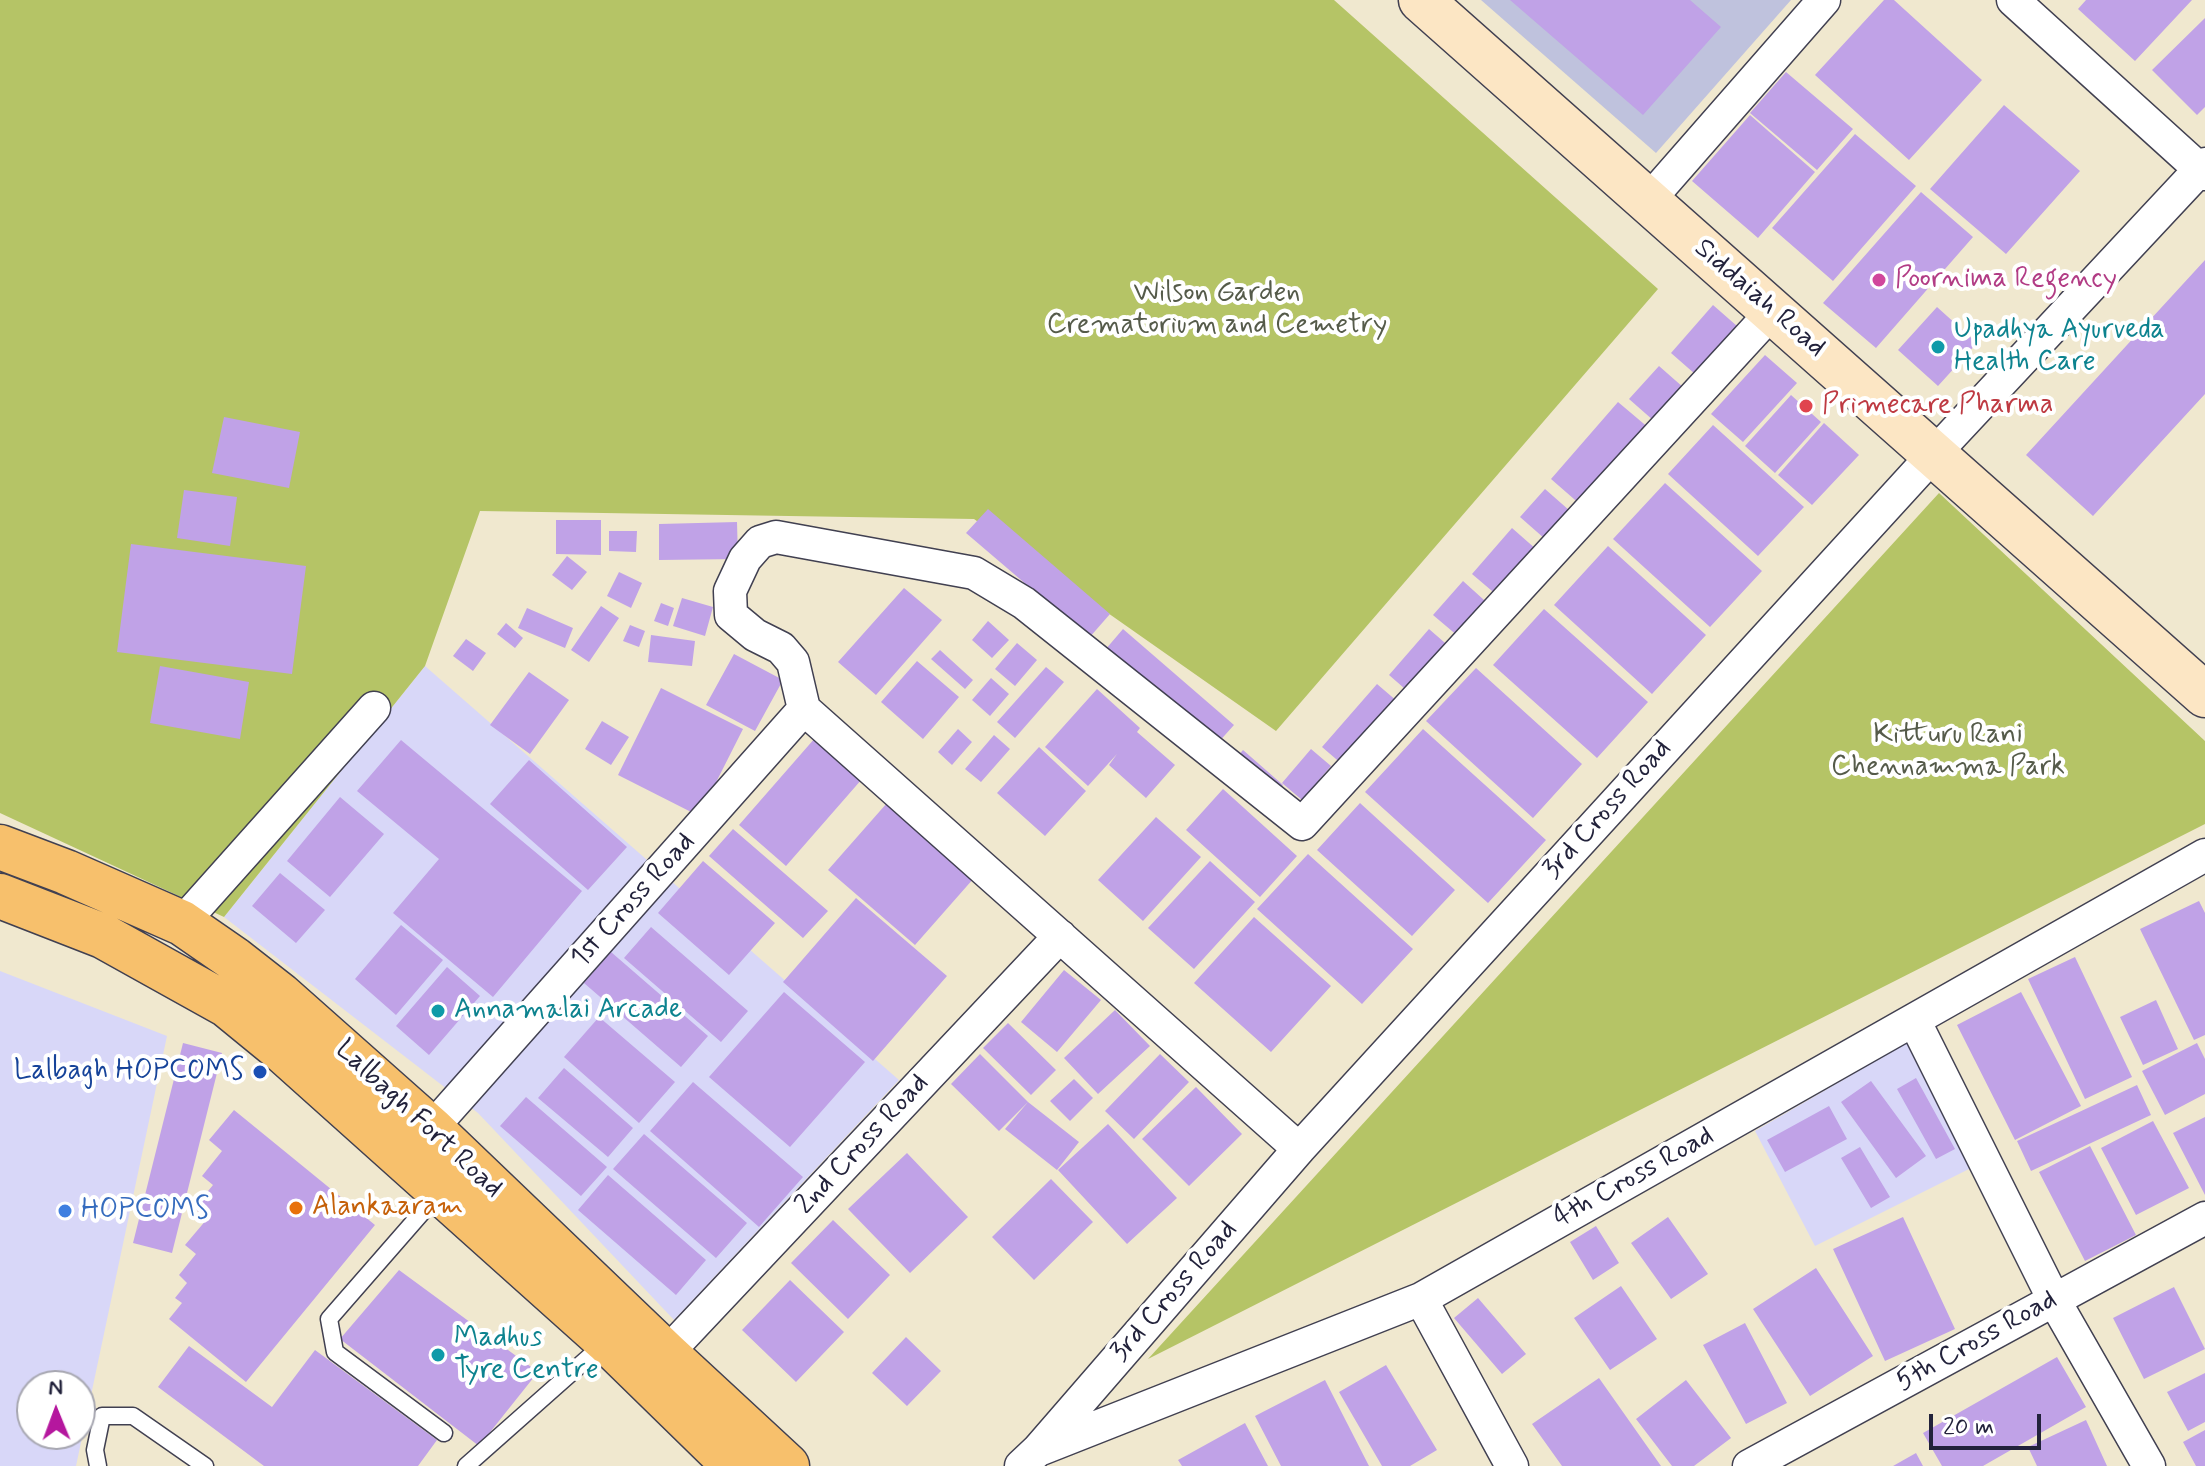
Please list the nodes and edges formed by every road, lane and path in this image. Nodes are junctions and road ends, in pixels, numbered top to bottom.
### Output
1 (1421, 0) edge
2 (1824, 0) edge
3 (2013, 0) edge
4 (2203, 169) edge
5 (1648, 201) junction
6 (1773, 311) junction
7 (1934, 454) junction
8 (2205, 695) edge
9 (374, 708) dead end
10 (804, 709) junction
11 (0, 847) edge
12 (2205, 855) edge
13 (0, 896) edge
14 (182, 923) junction
15 (1060, 936) junction
16 (1914, 1020) junction
17 (431, 1129) junction
18 (1299, 1149) junction
19 (440, 1192) junction
20 (2205, 1218) edge
21 (1421, 1299) junction
22 (2054, 1300) junction
23 (607, 1341) junction
24 (666, 1354) junction
25 (444, 1433) dead end
26 (1029, 1458) edge
27 (98, 1466) edge
28 (205, 1466) edge
29 (466, 1466) edge
30 (735, 1466) edge
31 (787, 1466) edge
32 (1512, 1466) edge
33 (1749, 1466) edge
34 (2149, 1466) edge

1 - 5 main road, Siddaiah Road
2 - 5 street
3 - 4 street
4 - 7 street, 3rd Cross Road
5 - 6 main road, Siddaiah Road
6 - 7 main road, Siddaiah Road
6 - 10 street
7 - 8 main road, Siddaiah Road
7 - 18 street, 3rd Cross Road
9 - 14 street
10 - 15 street
10 - 17 street, 1st Cross Road
11 - 14 main road, Lalbagh Fort Road
12 - 16 street, 4th Cross Road
13 - 19 main road, Lalbagh Fort Road
14 - 17 main road, Lalbagh Fort Road
15 - 18 street
15 - 24 street, 2nd Cross Road
16 - 21 street, 4th Cross Road
16 - 22 street
17 - 24 main road, Lalbagh Fort Road
18 - 26 street, 3rd Cross Road
19 - 23 main road, Lalbagh Fort Road
19 - 25 lane
20 - 22 street, 5th Cross Road
21 - 26 street, 4th Cross Road
21 - 32 street
22 - 33 street, 5th Cross Road
22 - 34 street
23 - 29 lane
23 - 30 main road, Lalbagh Fort Road
24 - 31 main road, Lalbagh Fort Road
27 - 28 lane

